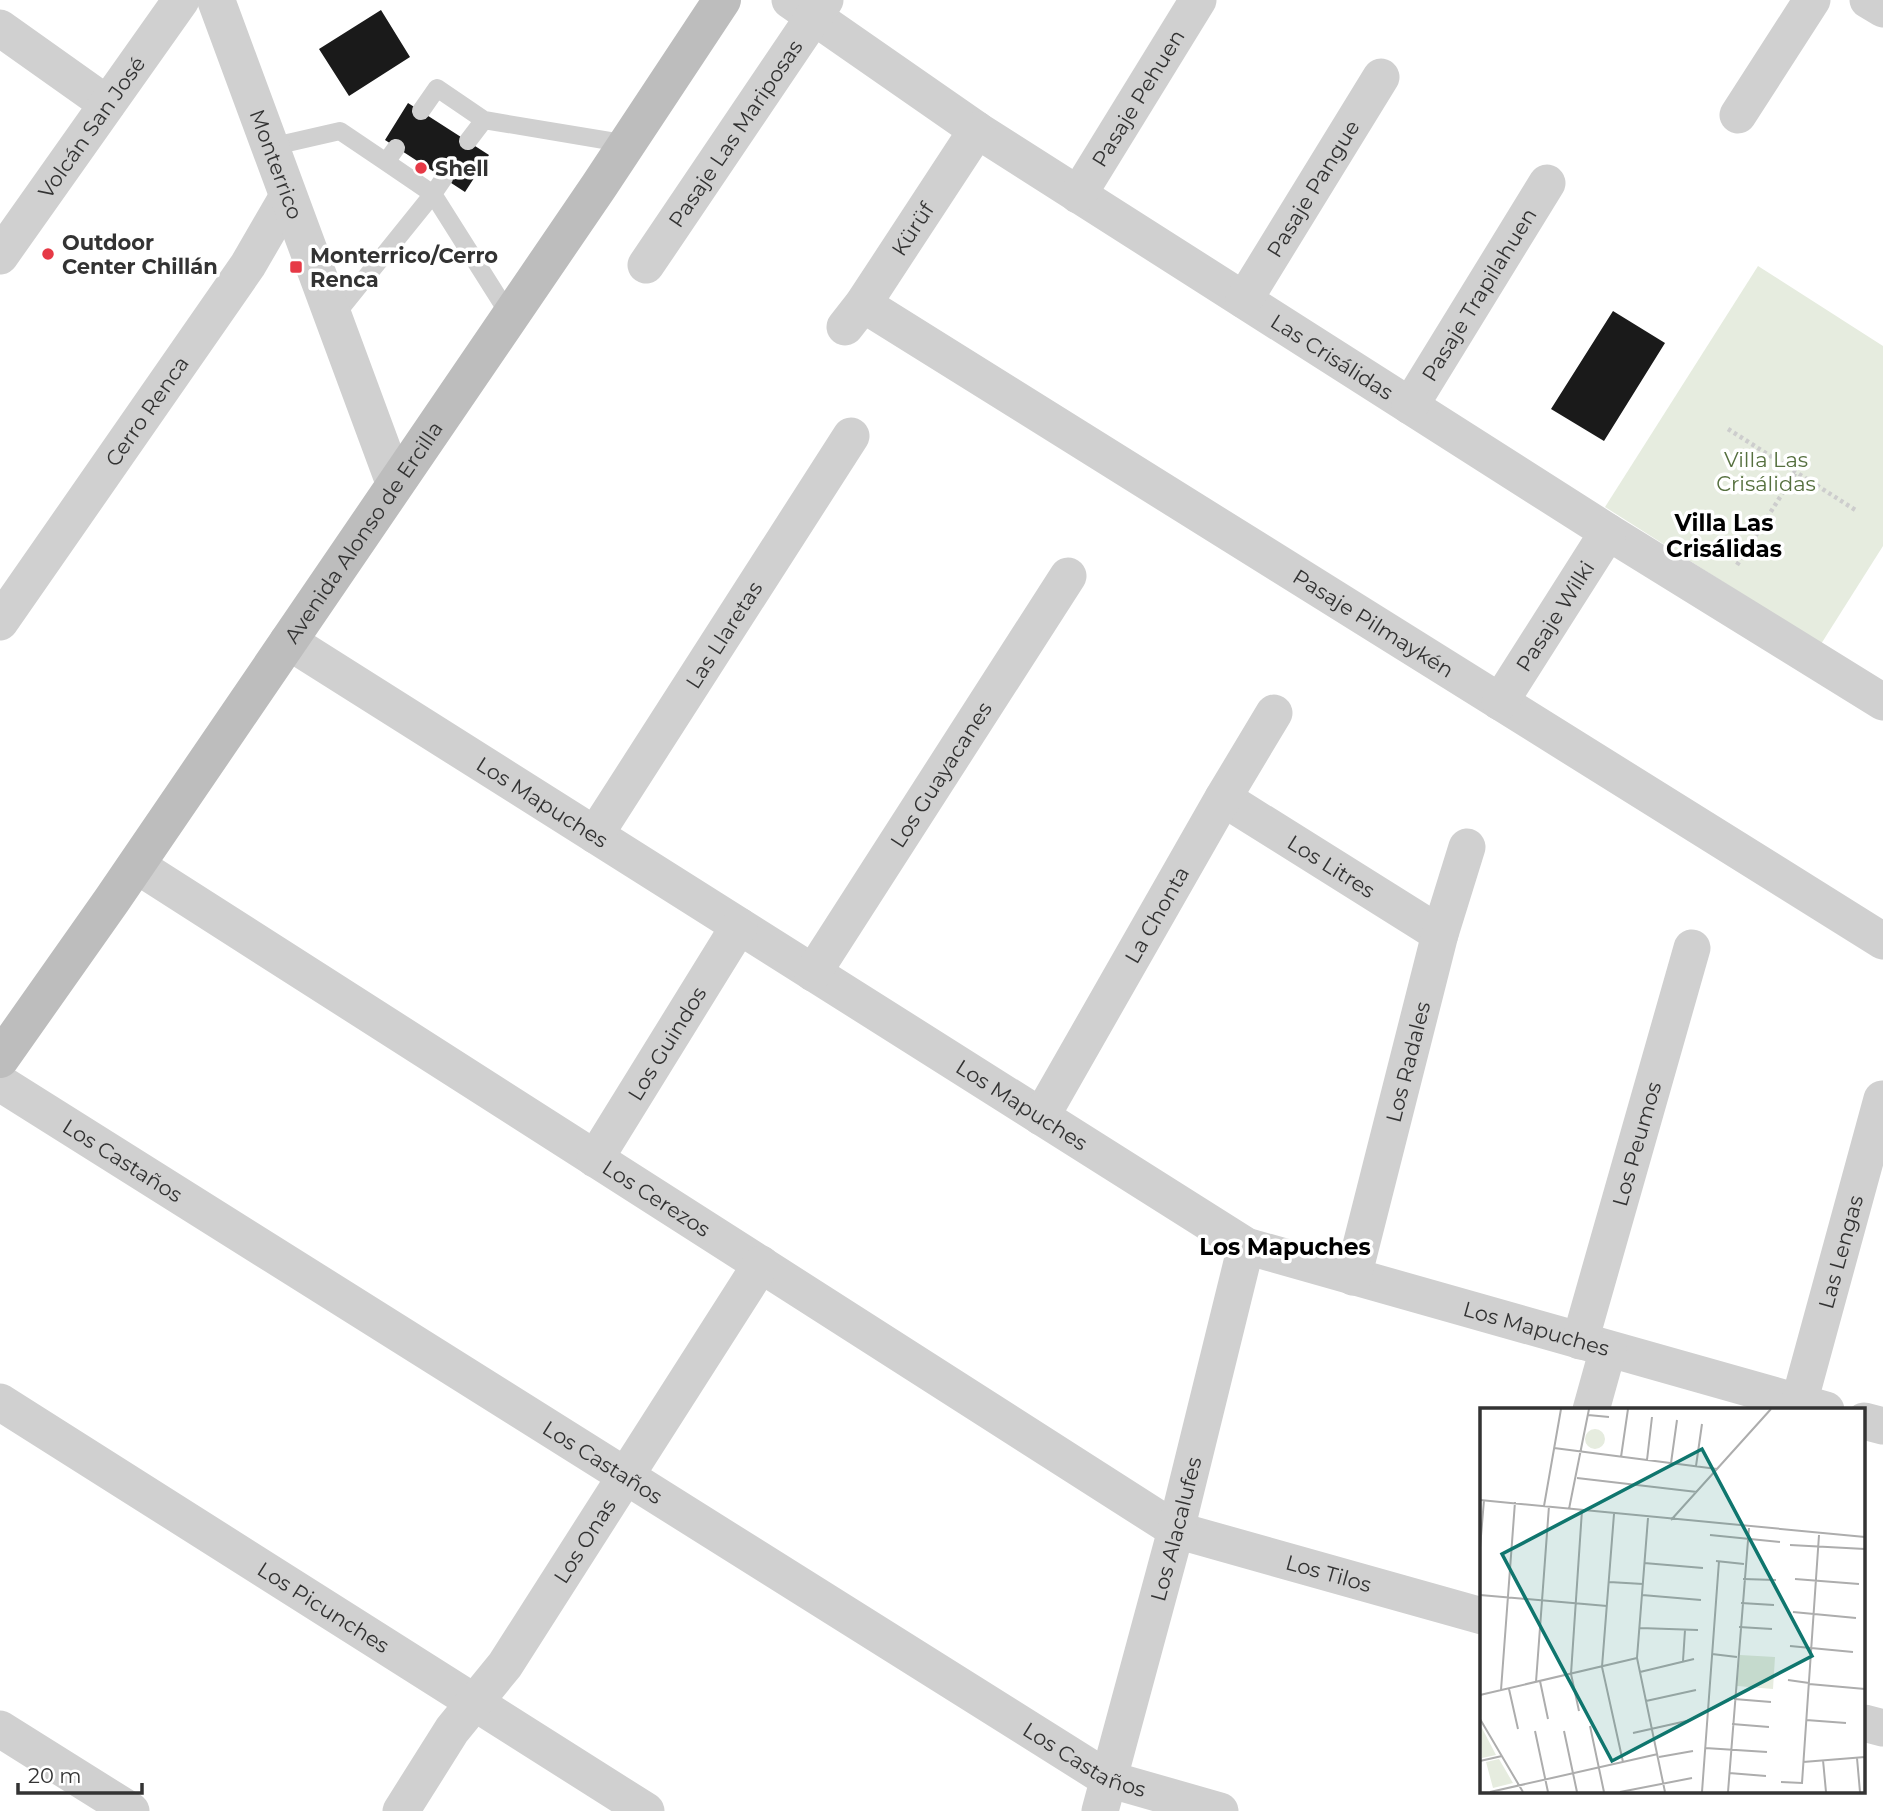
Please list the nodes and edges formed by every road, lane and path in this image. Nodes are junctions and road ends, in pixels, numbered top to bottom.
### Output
1 (181, 0) edge
2 (216, 0) edge
3 (722, 0) edge
4 (1198, 0) edge
5 (1812, 0) edge
6 (1868, 0) edge
7 (809, 6) edge
8 (1883, 9) edge
9 (0, 28) edge
10 (1381, 77) dead end
11 (107, 104) junction
12 (421, 111) dead end
13 (1738, 115) dead end
14 (484, 120) junction
15 (977, 131) junction
16 (468, 141) dead end
17 (628, 144) junction
18 (270, 147) junction
19 (444, 178) dead end
20 (1547, 183) dead end
21 (433, 194) junction
22 (1078, 195) junction
23 (288, 196) junction
24 (0, 256) edge
25 (646, 265) dead end
26 (1244, 300) junction
27 (854, 315) joint
28 (510, 316) junction
29 (333, 318) junction
30 (1410, 406) junction
31 (1728, 429) dead end
32 (851, 436) dead end
33 (1796, 472) junction
34 (396, 484) junction
35 (1857, 511) dead end
36 (1608, 532) junction
37 (1068, 576) dead end
38 (1716, 598) junction
39 (0, 622) edge
40 (288, 641) junction
41 (1500, 702) junction
42 (1883, 702) edge
43 (1274, 713) dead end
44 (1223, 798) junction
45 (595, 835) junction
46 (1467, 847) dead end
47 (136, 864) junction
48 (739, 926) junction
49 (1440, 934) junction
50 (1883, 941) edge
51 (1692, 947) dead end
52 (813, 973) junction
53 (0, 1059) edge
54 (0, 1083) edge
55 (1882, 1099) edge
56 (1041, 1117) junction
57 (595, 1159) junction
58 (1246, 1246) junction
59 (761, 1265) junction
60 (1353, 1276) junction
61 (1594, 1345) junction
62 (0, 1402) edge
63 (1591, 1408) edge
64 (1807, 1408) edge
65 (1866, 1422) edge
66 (1883, 1426) edge
67 (626, 1476) junction
68 (1176, 1530) junction
69 (1480, 1615) edge
70 (474, 1702) junction
71 (1866, 1724) edge
72 (0, 1728) edge
73 (1883, 1728) edge
74 (1104, 1795) edge
75 (131, 1811) edge
76 (401, 1811) edge
77 (646, 1811) edge
78 (1220, 1811) edge

1 - 11 street, Volcán San José
2 - 18 street, Monterrico
3 - 17 main road, Avenida Alonso de Ercilla
4 - 22 street, Pasaje Pehuen
5 - 13 street
6 - 8 street
7 - 15 street, Las Crisálidas
7 - 25 street, Pasaje Las Mariposas
9 - 11 street
10 - 26 street, Pasaje Pangue
11 - 24 street, Volcán San José
12 - 14 lane
14 - 16 lane
14 - 17 lane
15 - 22 street, Las Crisálidas
15 - 27 street, Kürüf
17 - 28 main road, Avenida Alonso de Ercilla
18 - 21 lane
18 - 23 street, Monterrico
19 - 21 lane
20 - 30 street, Pasaje Trapilahuen
21 - 28 lane
21 - 29 lane
22 - 26 street, Las Crisálidas
23 - 29 street, Monterrico
23 - 39 street, Cerro Renca
26 - 30 street, Las Crisálidas
27 - 41 street, Pasaje Pilmaykén
28 - 34 main road, Avenida Alonso de Ercilla
29 - 34 street, Monterrico
30 - 36 street, Las Crisálidas
31 - 33 path
32 - 45 street, Las Llaretas
33 - 35 path
33 - 38 path
34 - 40 main road, Avenida Alonso de Ercilla
36 - 38 street, Las Crisálidas
36 - 41 street, Pasaje Wilki
37 - 52 street, Los Guayacanes
38 - 42 street, Las Crisálidas
40 - 45 street, Los Mapuches
40 - 47 main road, Avenida Alonso de Ercilla
41 - 50 street, Pasaje Pilmaykén
43 - 44 street, La Chonta
44 - 49 street, Los Litres
44 - 56 street, La Chonta
45 - 48 street, Los Mapuches
46 - 49 street, Los Radales
47 - 53 main road, Avenida Alonso de Ercilla
47 - 57 street, Los Cerezos
48 - 52 street, Los Mapuches
48 - 57 street, Los Guindos
49 - 60 street, Los Radales
51 - 61 street, Los Peumos
52 - 56 street, Los Mapuches
54 - 67 street, Los Castaños
55 - 64 street, Las Lengas
56 - 58 street, Los Mapuches
57 - 59 street, Los Cerezos
58 - 60 street, Los Mapuches
58 - 68 street, Los Alacalufes
59 - 67 street, Los Onas
59 - 68 street, Los Cerezos
60 - 61 street, Los Mapuches
61 - 63 street, Los Peumos
61 - 64 street, Los Mapuches
62 - 70 street, Los Picunches
65 - 66 street
67 - 70 street, Los Onas
67 - 74 street, Los Castaños
68 - 69 street, Los Tilos
68 - 74 street, Los Alacalufes
70 - 76 street, Los Onas
70 - 77 street, Los Picunches
71 - 73 street
72 - 75 street
74 - 78 street, Los Castaños

